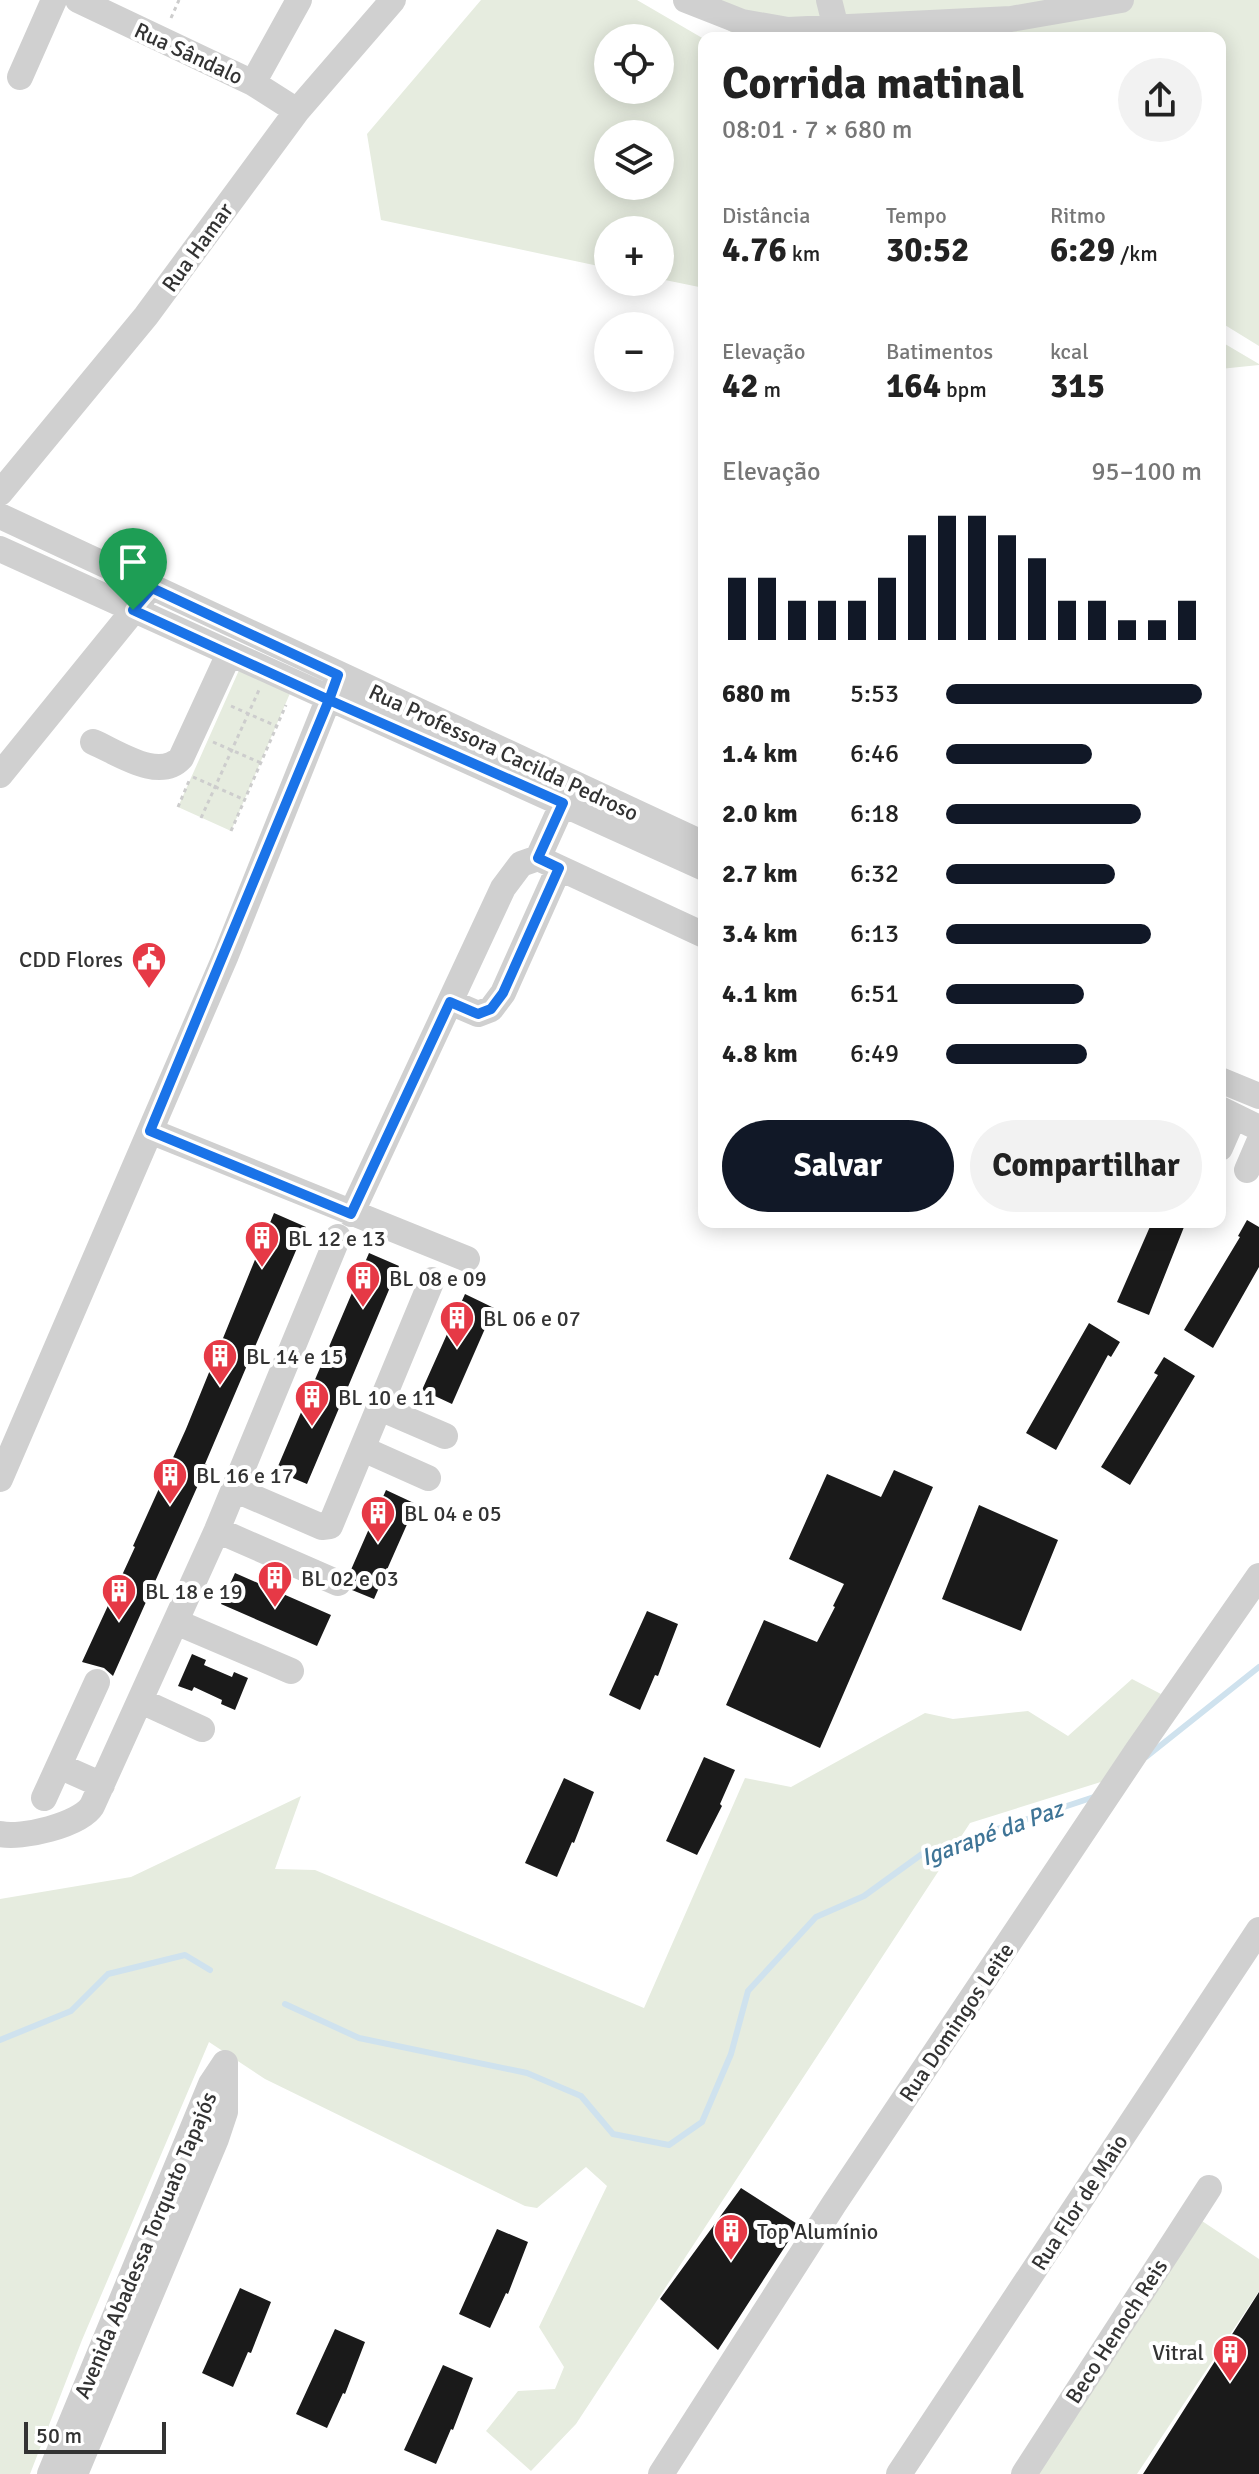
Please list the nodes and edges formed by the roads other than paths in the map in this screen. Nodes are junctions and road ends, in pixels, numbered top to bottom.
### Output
1 (54, 0) edge
2 (78, 0) edge
3 (299, 0) edge
4 (393, 0) edge
5 (686, 0) edge
6 (829, 0) edge
7 (1121, 0) edge
8 (836, 28) junction
9 (20, 77) dead end
10 (253, 83) junction
11 (297, 111) junction
12 (0, 493) edge
13 (0, 516) edge
14 (0, 549) edge
15 (152, 588) junction
16 (133, 610) junction
17 (229, 654) junction
18 (338, 675) junction
19 (329, 700) junction
20 (93, 742) dead end
21 (0, 775) edge
22 (563, 803) junction
23 (698, 841) edge
24 (549, 863) junction
25 (698, 865) edge
26 (698, 932) edge
27 (450, 1002) junction
28 (1226, 1082) edge
29 (1259, 1096) edge
30 (1227, 1112) edge
31 (1259, 1128) edge
32 (150, 1131) junction
33 (1259, 1142) edge
34 (1247, 1170) dead end
35 (351, 1214) junction
36 (338, 1237) dead end
37 (467, 1259) dead end
38 (432, 1280) dead end
39 (380, 1408) junction
40 (445, 1436) dead end
41 (363, 1449) junction
42 (428, 1478) dead end
43 (0, 1479) edge
44 (234, 1489) junction
45 (217, 1530) junction
46 (1259, 1576) edge
47 (338, 1583) dead end
48 (176, 1622) junction
49 (291, 1671) dead end
50 (97, 1682) dead end
51 (141, 1701) junction
52 (202, 1729) dead end
53 (59, 1766) junction
54 (102, 1785) junction
55 (44, 1798) dead end
56 (0, 1834) edge
57 (1259, 1930) edge
58 (1209, 2188) dead end
59 (50, 2474) edge
60 (75, 2474) edge
61 (661, 2474) edge
62 (899, 2474) edge
63 (1024, 2474) edge

1 - 9 street
2 - 10 street, Rua Sândalo
3 - 10 street
4 - 11 street, Rua Hamar
5 - 8 street
6 - 8 street
7 - 8 street
10 - 11 street, Rua Sândalo
11 - 12 street, Rua Hamar
13 - 15 street, Rua Professora Cacilda Pedroso
14 - 16 street, Rua Professora Cacilda Pedroso
15 - 16 street
15 - 18 street, Rua Professora Cacilda Pedroso
16 - 17 street, Rua Professora Cacilda Pedroso
16 - 21 street
17 - 19 street, Rua Professora Cacilda Pedroso
17 - 20 street
18 - 19 street
18 - 23 street, Rua Professora Cacilda Pedroso
19 - 22 street, Rua Professora Cacilda Pedroso
19 - 32 street
22 - 24 street
22 - 25 street, Rua Professora Cacilda Pedroso
24 - 26 street
24 - 27 street
24 - 27 street
27 - 35 street
28 - 29 street
30 - 31 street
32 - 35 street
32 - 43 street
33 - 34 street
35 - 37 street
36 - 44 street
38 - 39 street
39 - 40 street
39 - 41 street
41 - 42 street
41 - 44 street
44 - 45 street
45 - 47 street
45 - 48 street
46 - 61 street, Rua Domingos Leite
48 - 49 street
48 - 51 street
50 - 53 street
51 - 52 street
51 - 54 street
53 - 54 street
53 - 55 street
54 - 56 street
57 - 62 street, Rua Flor de Maio
58 - 63 street, Beco Henoch Reis
59 - 60 street, Avenida Abadessa Torquato Tapajós

